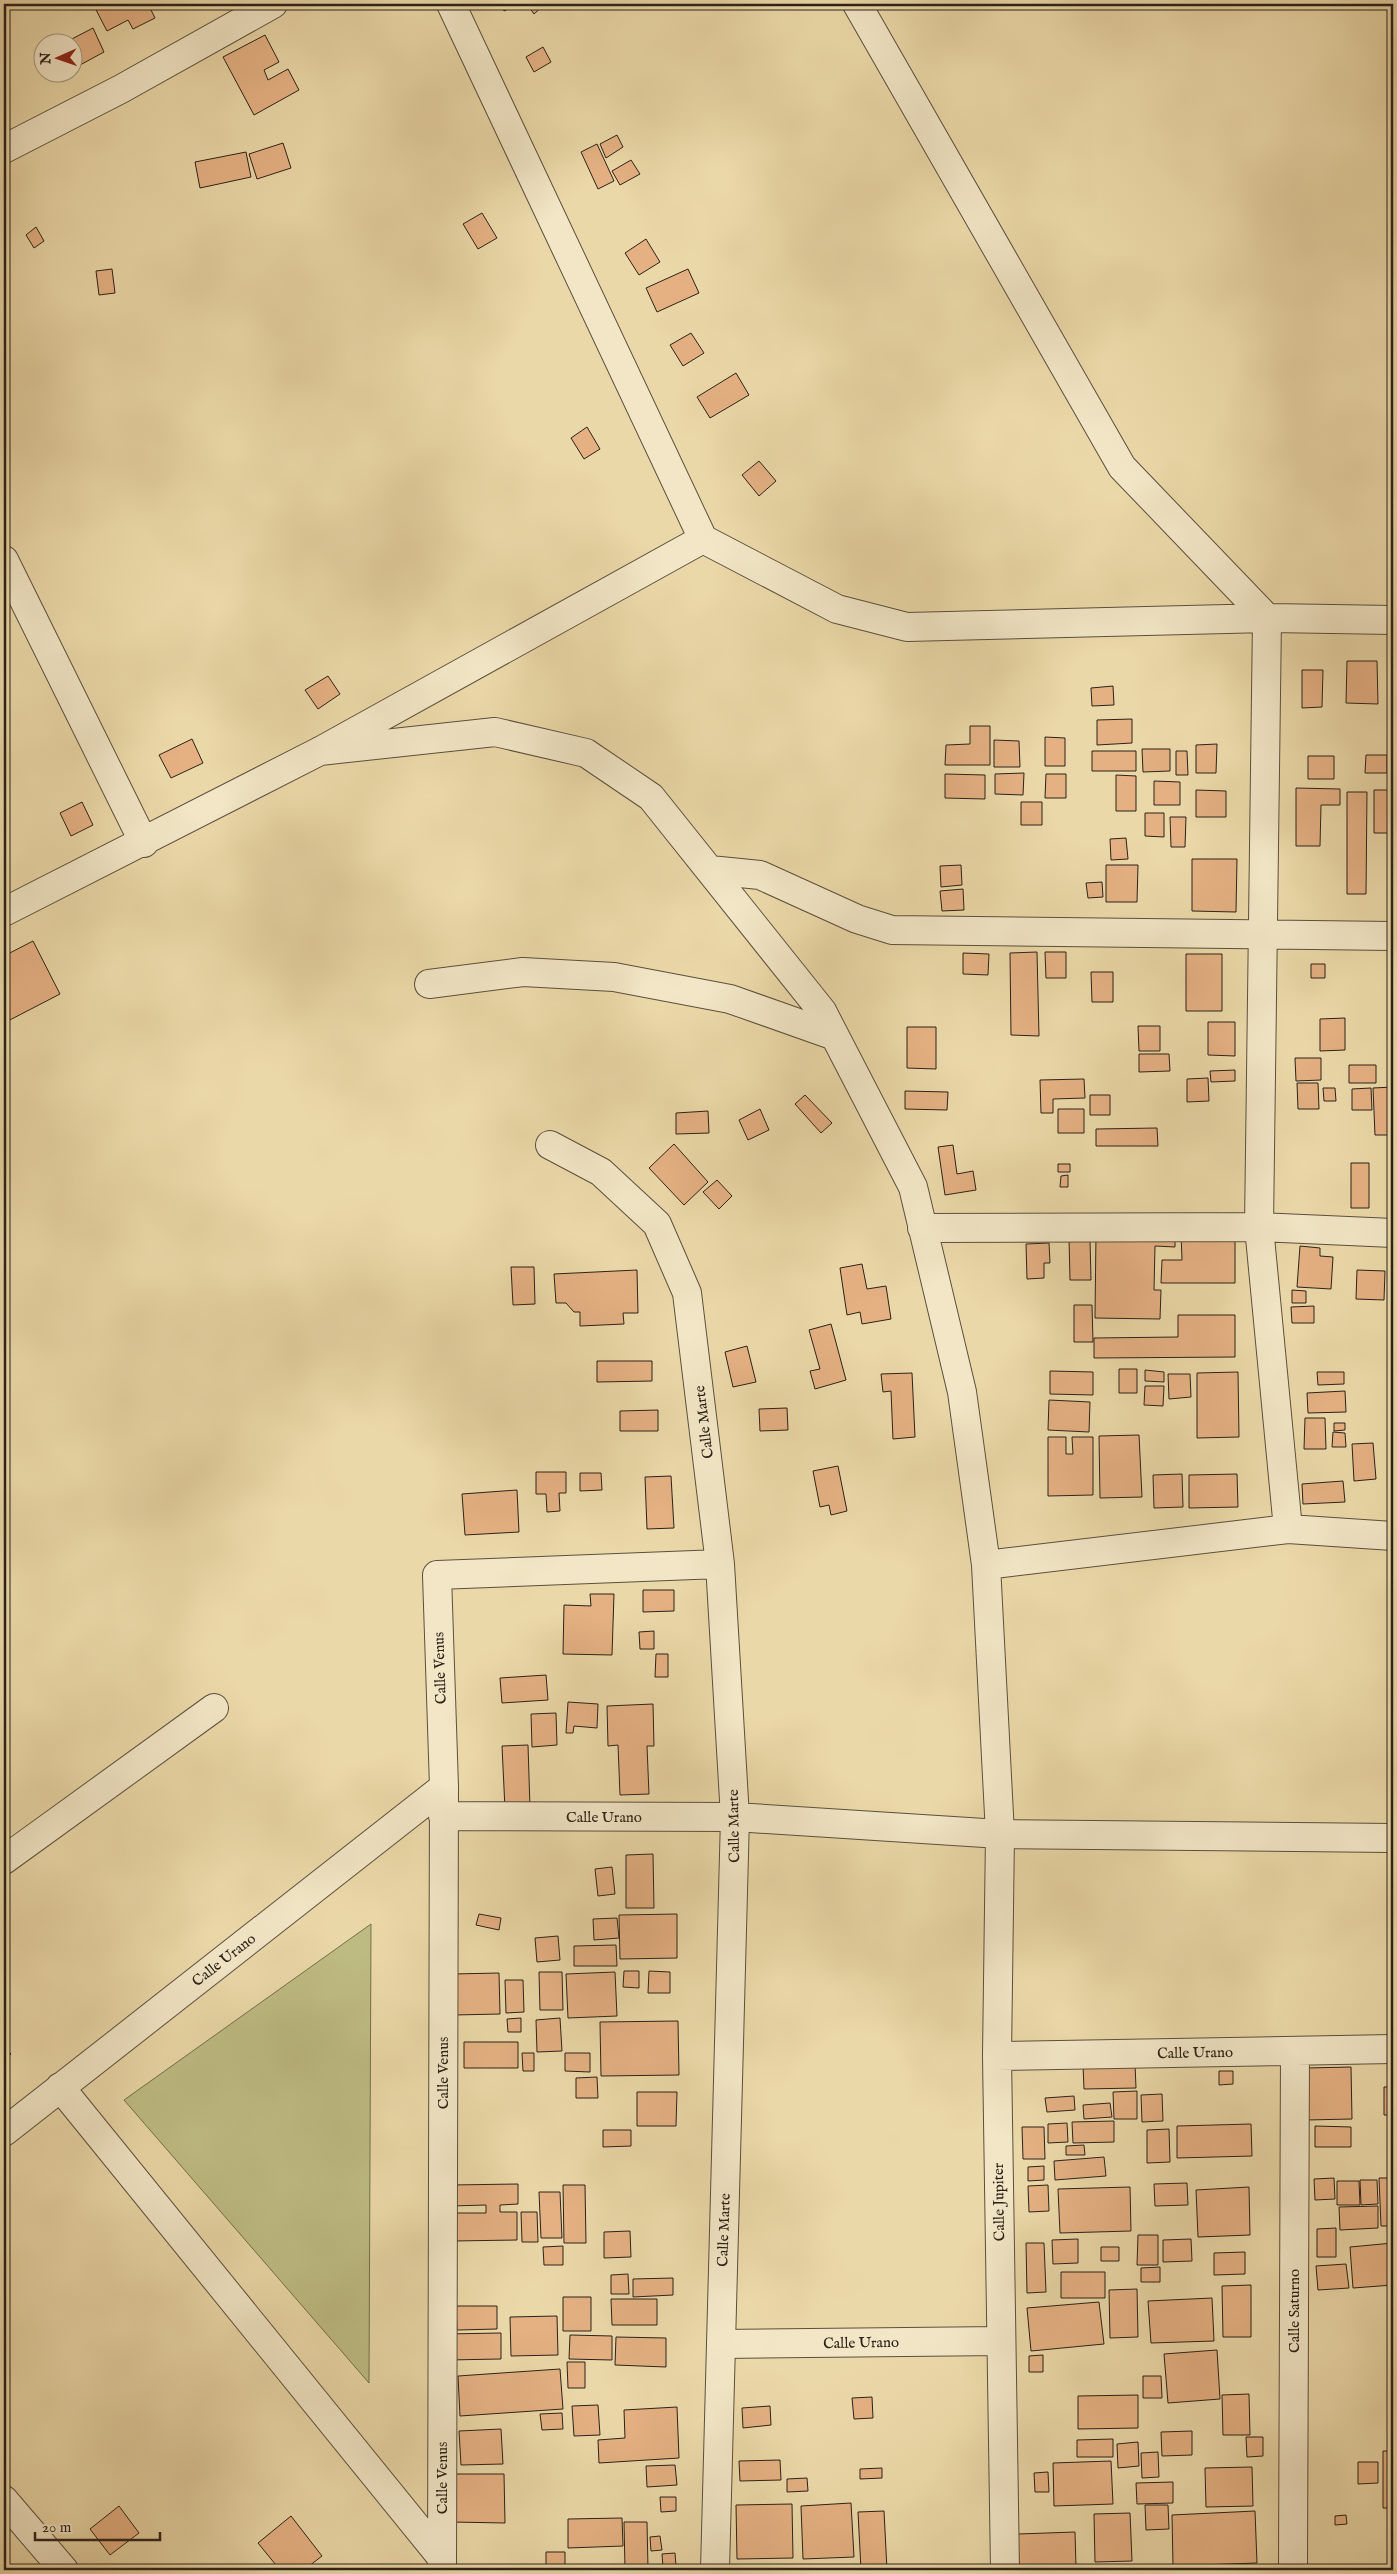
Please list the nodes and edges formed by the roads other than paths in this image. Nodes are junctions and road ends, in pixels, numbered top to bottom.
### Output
1 (273, 4) edge
2 (451, 4) edge
3 (858, 4) edge
4 (4, 149) edge
5 (703, 539) junction
6 (4, 560) edge
7 (1267, 618) junction
8 (1393, 620) edge
9 (320, 751) junction
10 (144, 842) junction
11 (710, 870) junction
12 (4, 912) edge
13 (1262, 935) junction
14 (1393, 936) edge
15 (429, 984) dead end
16 (835, 1036) junction
17 (550, 1145) dead end
18 (1258, 1227) junction
19 (922, 1228) junction
20 (1393, 1233) edge
21 (1288, 1529) junction
22 (1393, 1536) edge
23 (720, 1564) junction
24 (986, 1565) junction
25 (214, 1708) dead end
26 (444, 1787) junction
27 (444, 1816) junction
28 (735, 1817) junction
29 (1000, 1834) junction
30 (1393, 1838) edge
31 (4, 1860) edge
32 (1393, 2049) edge
33 (1295, 2051) junction
34 (997, 2056) junction
35 (60, 2087) junction
36 (4, 2132) edge
37 (1001, 2341) junction
38 (721, 2344) junction
39 (4, 2500) edge
40 (442, 2564) edge
41 (64, 2570) edge
42 (715, 2570) edge
43 (1005, 2570) edge
44 (1293, 2570) edge

1 - 4 street
2 - 5 street
3 - 7 street
5 - 7 street
5 - 9 street
6 - 10 street
7 - 8 street
7 - 13 street
9 - 10 street
9 - 11 street, Calle Jupiter
10 - 12 street
11 - 13 street
11 - 16 street, Calle Jupiter
13 - 14 street
13 - 18 street
15 - 16 street
16 - 19 street, Calle Jupiter
17 - 23 street, Calle Marte
18 - 19 street
18 - 20 street
18 - 21 street
19 - 24 street, Calle Jupiter
21 - 22 street
21 - 24 street
23 - 26 street, Calle Venus
23 - 28 street, Calle Marte
24 - 29 street, Calle Jupiter
25 - 31 street
26 - 27 street, Calle Venus
26 - 35 street, Calle Urano
27 - 28 street, Calle Urano
27 - 40 street, Calle Venus
28 - 29 street, Calle Urano
28 - 38 street, Calle Marte
29 - 30 street, Calle Urano
29 - 34 street, Calle Jupiter
32 - 33 street, Calle Urano
33 - 34 street, Calle Urano
33 - 44 street, Calle Saturno
34 - 37 street, Calle Jupiter
35 - 36 street, Calle Urano
35 - 40 street
37 - 38 street, Calle Urano
37 - 43 street, Calle Jupiter
38 - 42 street, Calle Marte
39 - 41 street

